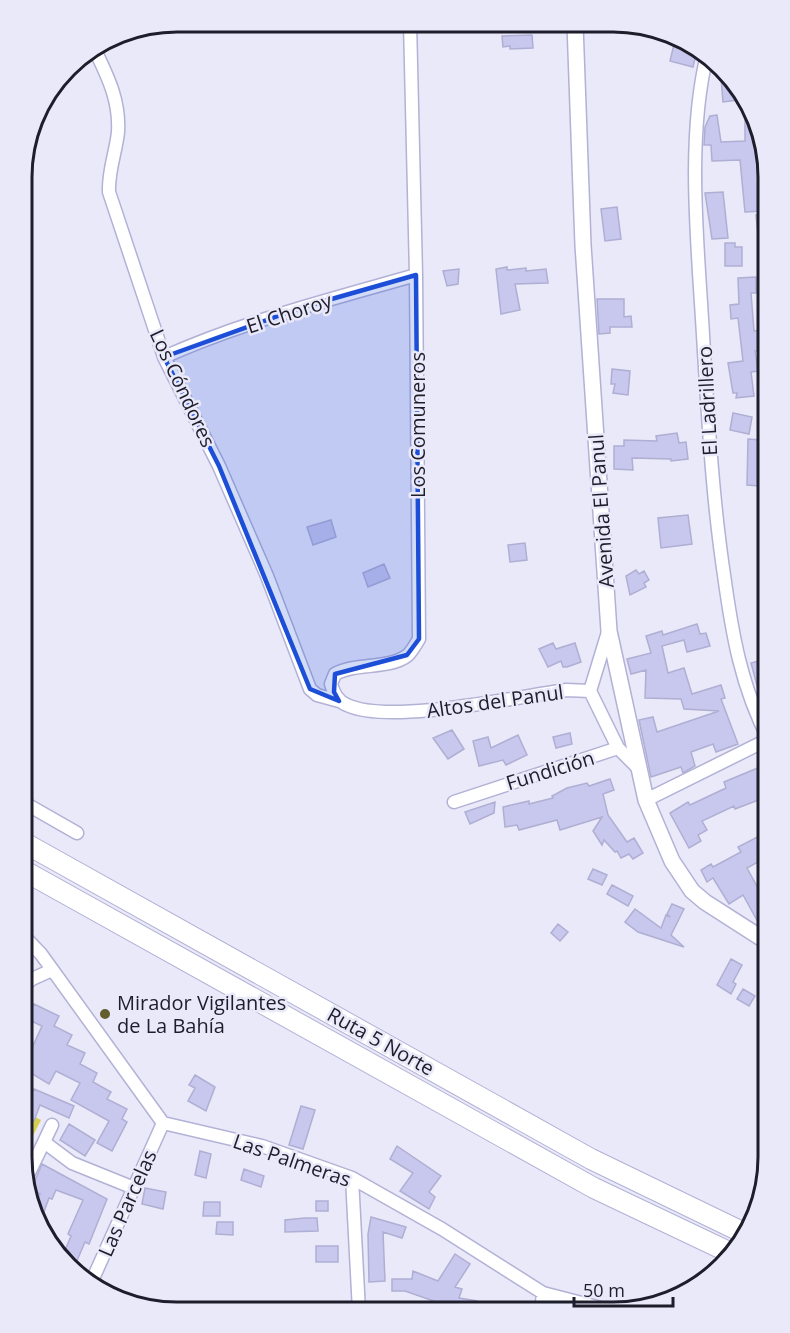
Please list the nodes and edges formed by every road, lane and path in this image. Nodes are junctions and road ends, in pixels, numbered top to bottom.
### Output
1 (410, 32) edge
2 (575, 32) edge
3 (97, 55) edge
4 (705, 65) edge
5 (416, 275) junction
6 (164, 357) junction
7 (609, 631) junction
8 (590, 691) junction
9 (339, 701) junction
10 (758, 716) edge
11 (758, 744) edge
12 (618, 748) junction
13 (639, 769) junction
14 (646, 800) junction
15 (454, 802) dead end
16 (32, 807) edge
17 (77, 833) dead end
18 (32, 847) edge
19 (32, 875) edge
20 (758, 936) edge
21 (32, 946) edge
22 (52, 970) junction
23 (32, 979) edge
24 (163, 1123) junction
25 (52, 1125) dead end
26 (44, 1142) junction
27 (33, 1166) edge
28 (352, 1178) junction
29 (134, 1188) junction
30 (738, 1230) edge
31 (724, 1250) edge
32 (94, 1275) edge
33 (543, 1293) junction
34 (359, 1302) edge
35 (543, 1302) edge
36 (578, 1302) edge

1 - 5 street, Los Comuneros
2 - 7 street, Avenida El Panul
3 - 6 street, Los Cóndores
4 - 10 street, El Ladrillero
5 - 6 street, El Choroy
5 - 9 street, Los Comuneros
6 - 9 street, Los Cóndores
7 - 8 street, Altos del Panul
7 - 13 street, Avenida El Panul
8 - 9 street, Altos del Panul
8 - 12 street, Altos del Panul
11 - 14 street
12 - 13 street, Fundición
12 - 15 street, Fundición
13 - 14 street, Avenida El Panul
14 - 20 street, Avenida El Panul
16 - 17 street
18 - 30 highway, Ruta 5 Norte
19 - 31 highway, Ruta 5 Norte
21 - 22 street
22 - 23 street
22 - 24 street
24 - 28 street, Las Palmeras
24 - 29 street, Las Parcelas
25 - 26 street
26 - 27 street
26 - 29 street
28 - 33 street, Las Palmeras
28 - 34 street
29 - 32 street, Las Parcelas
33 - 35 street
33 - 36 street, Las Palmeras

